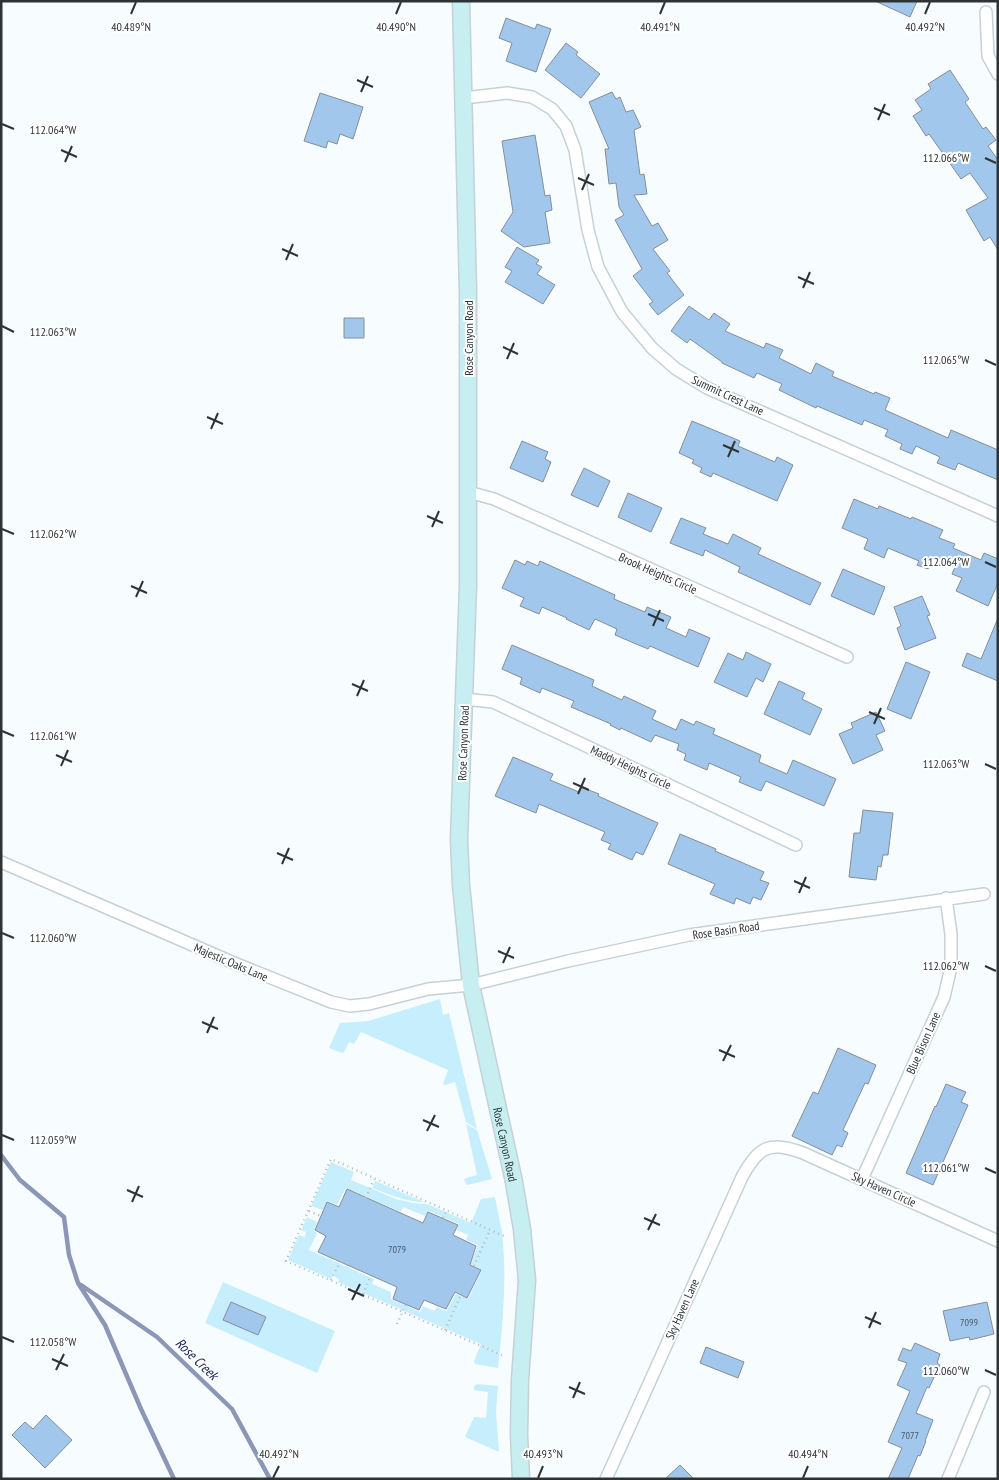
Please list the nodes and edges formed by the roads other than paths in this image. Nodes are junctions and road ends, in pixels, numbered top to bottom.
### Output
1 (461, 1) edge
2 (986, 12) dead end
3 (998, 74) edge
4 (464, 98) junction
5 (468, 492) junction
6 (998, 516) edge
7 (847, 658) dead end
8 (464, 699) junction
9 (796, 844) dead end
10 (1, 862) edge
11 (984, 894) dead end
12 (946, 898) junction
13 (472, 985) junction
14 (769, 1147) joint
15 (862, 1179) junction
16 (998, 1241) edge
17 (984, 1392) dead end
18 (521, 1479) edge
19 (606, 1479) edge
20 (948, 1479) edge

1 - 4 street, Rose Canyon Road
2 - 3 street
4 - 5 street, Rose Canyon Road
4 - 6 street, Summit Crest Lane
5 - 7 street, Brook Heights Circle
5 - 8 street, Rose Canyon Road
8 - 9 street, Maddy Heights Circle
8 - 13 street, Rose Canyon Road
10 - 13 street, Majestic Oaks Lane
11 - 12 street, Rose Basin Road
12 - 13 street, Rose Basin Road
12 - 15 street, Blue Bison Lane
13 - 18 street, Rose Canyon Road
14 - 15 street, Sky Haven Circle
14 - 19 street, Sky Haven Lane
15 - 16 street, Sky Haven Circle
17 - 20 street

